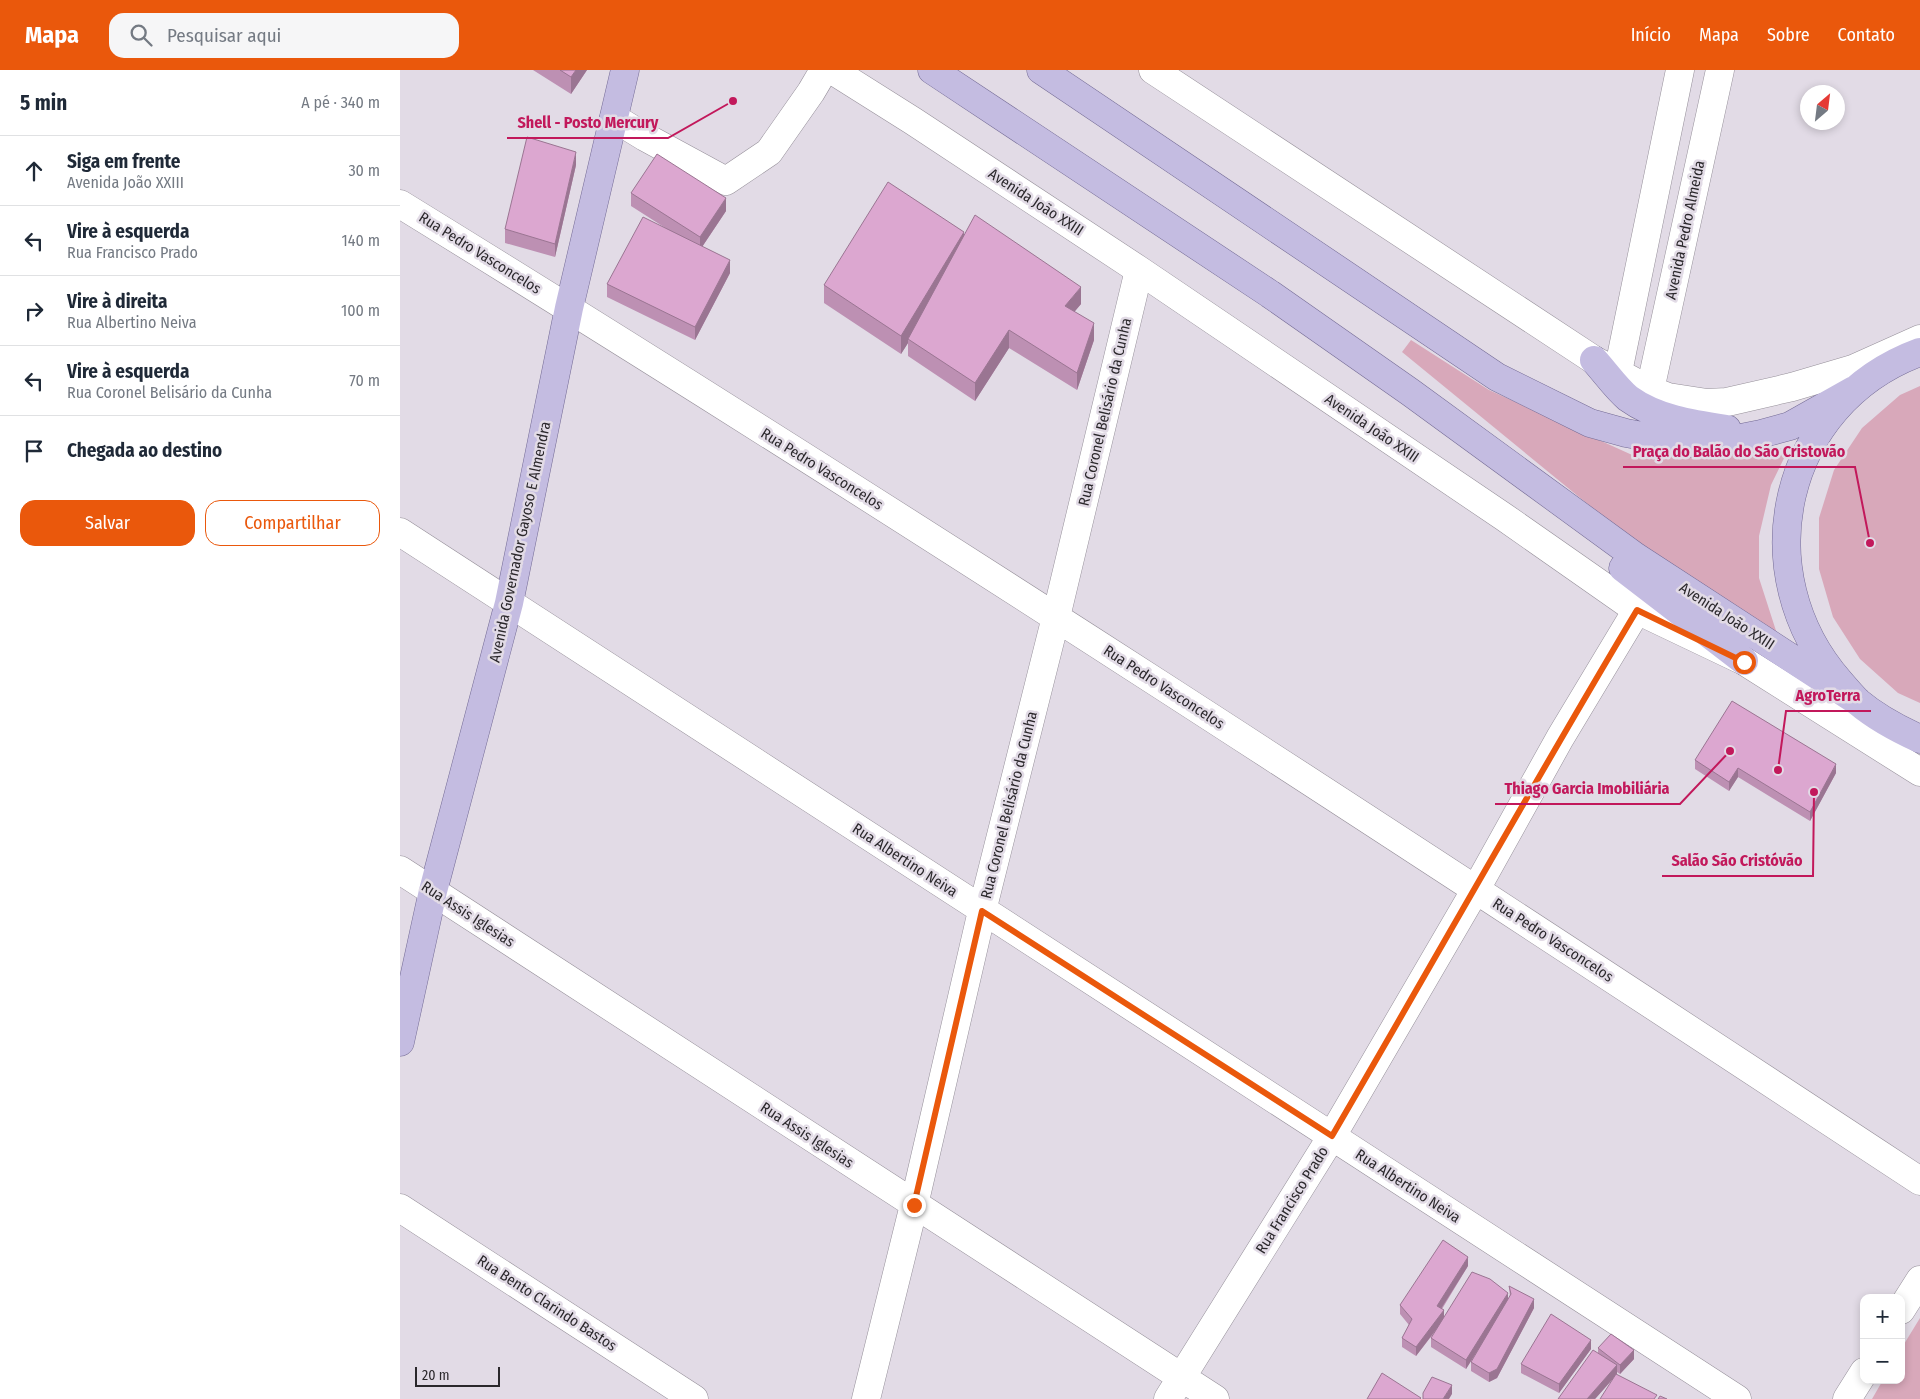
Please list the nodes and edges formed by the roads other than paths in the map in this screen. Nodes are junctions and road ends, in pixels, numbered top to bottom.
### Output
1 (625, 70) edge
2 (824, 70) edge
3 (832, 70) edge
4 (932, 70) edge
5 (1042, 70) edge
6 (1680, 70) edge
7 (1720, 70) edge
8 (1164, 73) edge
9 (614, 118) junction
10 (400, 204) edge
11 (1139, 270) junction
12 (569, 308) junction
13 (1920, 339) edge
14 (1920, 352) edge
15 (1606, 366) junction
16 (1650, 390) junction
17 (1854, 390) junction
18 (1761, 434) junction
19 (1511, 465) junction
20 (400, 532) edge
21 (509, 603) junction
22 (1637, 610) junction
23 (1056, 617) junction
24 (1744, 662) junction
25 (1857, 701) junction
26 (1909, 734) edge
27 (1920, 754) edge
28 (1920, 772) edge
29 (400, 870) edge
30 (1476, 889) junction
31 (433, 891) junction
32 (982, 911) junction
33 (400, 1042) edge
34 (1332, 1136) junction
35 (1920, 1181) edge
36 (914, 1205) junction
37 (400, 1208) edge
38 (1920, 1280) edge
39 (1905, 1304) edge
40 (1860, 1378) edge
41 (1174, 1388) edge
42 (694, 1399) edge
43 (866, 1399) edge
44 (1215, 1399) edge
45 (1737, 1399) edge
46 (1847, 1399) edge

1 - 9 main road, Avenida Governador Gayoso E Almendra
2 - 9 street
3 - 11 street, Avenida João XXIII
4 - 19 main road, Avenida João XXIII
5 - 18 main road
6 - 15 street
7 - 16 street, Avenida Pedro Almeida
8 - 15 street
9 - 12 main road, Avenida Governador Gayoso E Almendra
10 - 12 street, Rua Pedro Vasconcelos
11 - 22 street, Avenida João XXIII
11 - 23 street, Rua Coronel Belisário da Cunha
12 - 21 main road, Avenida Governador Gayoso E Almendra
12 - 23 street, Rua Pedro Vasconcelos
13 - 16 street
14 - 17 main road
15 - 16 street
15 - 18 main road
17 - 18 main road
17 - 25 main road
19 - 24 main road
19 - 25 main road, Avenida João XXIII
20 - 21 street, Rua Albertino Neiva
21 - 31 main road, Avenida Governador Gayoso E Almendra
21 - 32 street, Rua Albertino Neiva
22 - 24 street, Avenida João XXIII
22 - 30 street, Rua Francisco Prado
23 - 30 street, Rua Pedro Vasconcelos
23 - 32 street, Rua Coronel Belisário da Cunha
24 - 28 street, Avenida João XXIII
25 - 26 main road
26 - 27 main road
29 - 31 street, Rua Assis Iglesias
30 - 34 street, Rua Francisco Prado
30 - 35 street, Rua Pedro Vasconcelos
31 - 33 main road, Avenida Governador Gayoso E Almendra
31 - 36 street, Rua Assis Iglesias
32 - 34 street, Rua Albertino Neiva
32 - 36 street, Rua Coronel Belisário da Cunha
34 - 41 street, Rua Francisco Prado
34 - 45 street, Rua Albertino Neiva
36 - 41 street, Rua Assis Iglesias
36 - 43 street, Rua Coronel Belisário da Cunha
37 - 42 street, Rua Bento Clarindo Bastos
38 - 39 street
40 - 46 street
41 - 44 street, Rua Assis Iglesias

